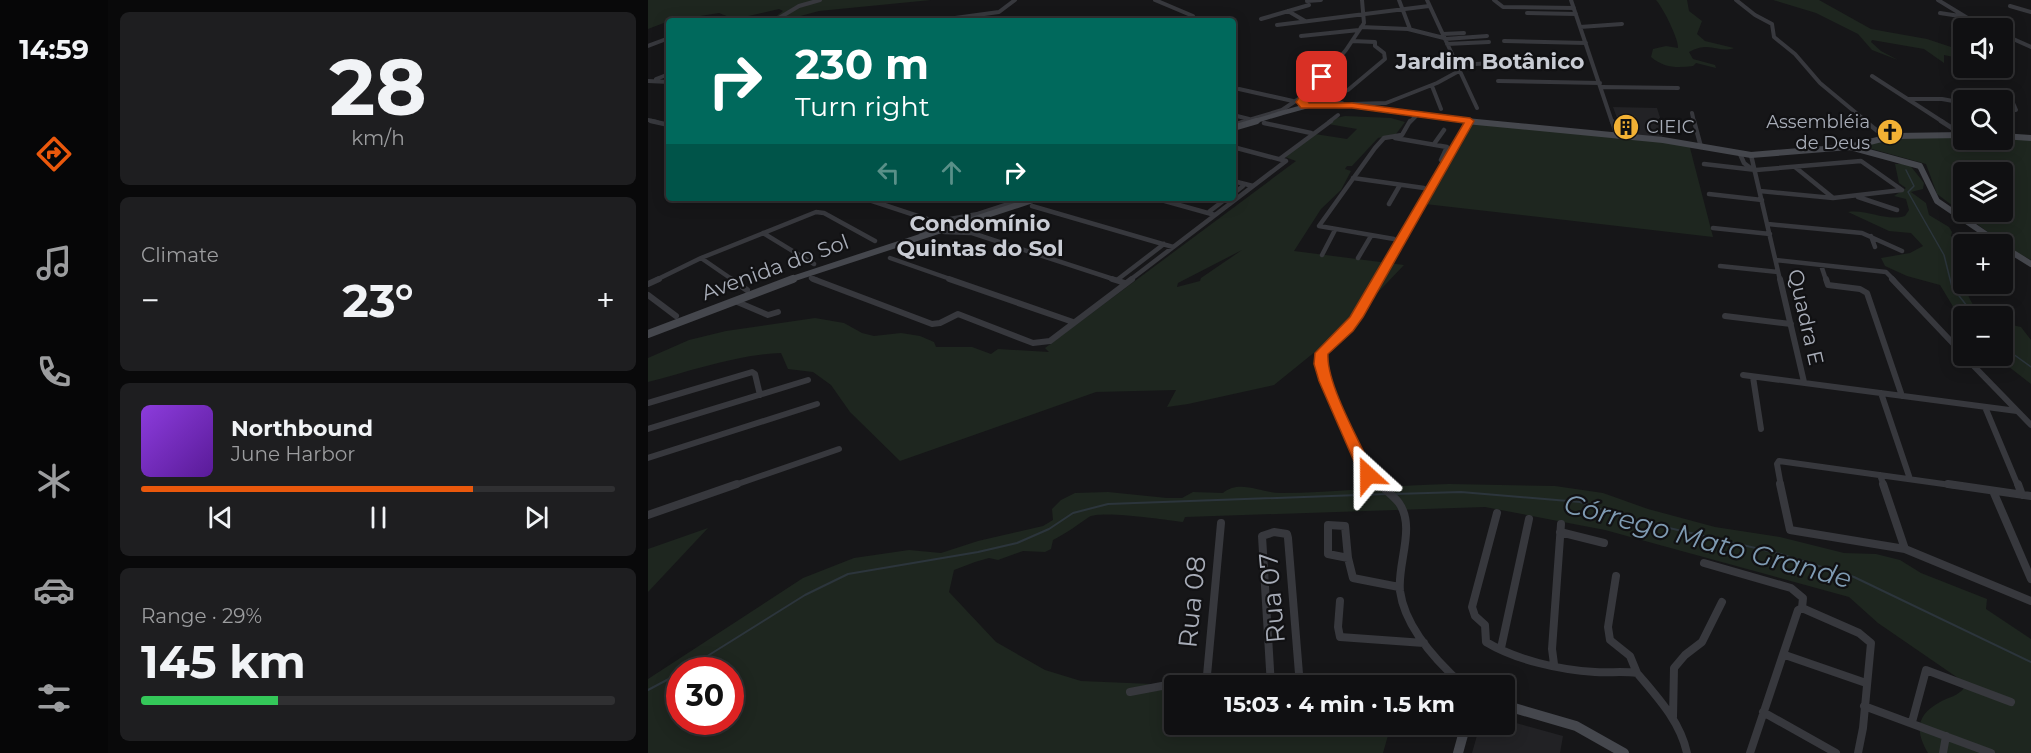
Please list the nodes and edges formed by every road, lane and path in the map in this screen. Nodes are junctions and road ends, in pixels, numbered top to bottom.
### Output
1 (820, 0) edge
2 (1015, 0) edge
3 (1155, 0) edge
4 (1321, 0) edge
5 (1362, 0) edge
6 (1399, 0) edge
7 (1427, 0) edge
8 (1494, 0) edge
9 (1571, 0) edge
10 (1736, 0) edge
11 (1938, 0) edge
12 (1308, 3) edge
13 (1429, 6) junction
14 (2010, 6) dead end
15 (1574, 8) junction
16 (1402, 9) junction
17 (1288, 11) junction
18 (2031, 12) edge
19 (1527, 13) dead end
20 (1940, 13) dead end
21 (1364, 14) junction
22 (1576, 14) junction
23 (1193, 16) dead end
24 (779, 18) edge
25 (955, 18) edge
26 (1971, 18) joint
27 (1261, 19) dead end
28 (1305, 21) junction
29 (1622, 24) dead end
30 (1277, 25) dead end
31 (1580, 27) junction
32 (1360, 28) junction
33 (1410, 29) junction
34 (1464, 33) dead end
35 (1300, 36) dead end
36 (1487, 36) dead end
37 (1444, 37) junction
38 (666, 39) edge
39 (2013, 39) edge
40 (1352, 41) junction
41 (1504, 41) dead end
42 (1489, 42) dead end
43 (1586, 43) junction
44 (1447, 44) junction
45 (648, 46) edge
46 (2031, 46) edge
47 (1494, 63) dead end
48 (1456, 65) junction
49 (1459, 71) junction
50 (666, 75) edge
51 (1872, 76) dead end
52 (649, 81) edge
53 (1498, 81) dead end
54 (666, 82) edge
55 (1601, 85) junction
56 (1432, 86) junction
57 (1678, 88) dead end
58 (1239, 89) dead end
59 (1908, 99) junction
60 (1318, 101) junction
61 (1953, 101) edge
62 (1300, 103) junction
63 (1477, 108) dead end
64 (1442, 109) dead end
65 (1692, 113) dead end
66 (1278, 114) junction
67 (1338, 114) dead end
68 (1236, 116) edge
69 (1415, 116) junction
70 (1250, 119) junction
71 (648, 120) edge
72 (1470, 121) junction
73 (1264, 123) dead end
74 (666, 124) edge
75 (1236, 125) edge
76 (1236, 125) edge
77 (1953, 128) edge
78 (1443, 130) dead end
79 (1311, 133) junction
80 (1953, 135) edge
81 (1617, 136) junction
82 (1885, 137) junction
83 (2013, 137) edge
84 (1394, 138) junction
85 (2031, 138) edge
86 (1434, 144) junction
87 (1850, 146) junction
88 (1701, 147) junction
89 (1236, 148) edge
90 (1740, 154) junction
91 (1752, 155) junction
92 (1281, 158) junction
93 (1441, 160) dead end
94 (1704, 164) dead end
95 (1796, 167) junction
96 (1755, 171) junction
97 (1353, 178) junction
98 (1236, 182) edge
99 (1400, 185) junction
100 (1244, 186) dead end
101 (1254, 186) junction
102 (1424, 188) dead end
103 (1760, 191) junction
104 (1236, 192) edge
105 (1709, 194) dead end
106 (1855, 196) junction
107 (1833, 198) junction
108 (1236, 200) edge
109 (1762, 200) junction
110 (872, 201) edge
111 (1019, 201) edge
112 (1030, 201) edge
113 (1166, 201) edge
114 (1224, 201) edge
115 (1234, 201) edge
116 (1389, 204) dead end
117 (1032, 206) dead end
118 (1897, 210) dead end
119 (1212, 213) junction
120 (942, 223) junction
121 (1768, 224) junction
122 (952, 228) junction
123 (1713, 228) dead end
124 (1335, 230) junction
125 (763, 233) junction
126 (971, 233) junction
127 (1770, 234) junction
128 (1985, 234) edge
129 (1371, 236) junction
130 (1871, 236) junction
131 (915, 238) junction
132 (1394, 239) dead end
133 (875, 241) dead end
134 (1164, 244) junction
135 (1173, 247) junction
136 (1875, 247) dead end
137 (1902, 251) dead end
138 (2013, 253) edge
139 (1322, 255) dead end
140 (701, 258) junction
141 (890, 258) dead end
142 (1358, 258) dead end
143 (1146, 259) junction
144 (1776, 260) junction
145 (1155, 261) junction
146 (814, 264) dead end
147 (2031, 264) edge
148 (1821, 265) junction
149 (1720, 266) dead end
150 (1778, 272) junction
151 (811, 278) dead end
152 (1117, 280) junction
153 (1125, 283) junction
154 (648, 284) edge
155 (747, 290) dead end
156 (648, 295) edge
157 (734, 301) junction
158 (778, 312) dead end
159 (676, 316) dead end
160 (1725, 316) dead end
161 (1073, 322) junction
162 (1791, 324) junction
163 (648, 334) edge
164 (1953, 343) edge
165 (1974, 366) edge
166 (1743, 375) dead end
167 (1753, 377) junction
168 (808, 380) dead end
169 (1804, 382) junction
170 (1881, 393) junction
171 (760, 394) junction
172 (1902, 396) junction
173 (648, 403) edge
174 (817, 404) dead end
175 (1985, 407) junction
176 (2017, 411) junction
177 (2031, 425) edge
178 (648, 429) edge
179 (1761, 429) dead end
180 (838, 450) dead end
181 (648, 458) edge
182 (1880, 475) junction
183 (1910, 479) junction
184 (1993, 491) junction
185 (2022, 495) junction
186 (2031, 496) edge
187 (1497, 513) dead end
188 (648, 515) edge
189 (1529, 519) dead end
190 (1221, 523) dead end
191 (1604, 543) dead end
192 (1905, 549) junction
193 (1348, 558) junction
194 (1704, 563) dead end
195 (1616, 576) dead end
196 (2031, 579) edge
197 (1399, 587) junction
198 (1340, 601) dead end
199 (2031, 601) edge
200 (1722, 602) dead end
201 (1802, 608) junction
202 (1424, 643) junction
203 (1501, 648) junction
204 (1785, 655) junction
205 (1554, 664) junction
206 (1637, 673) junction
207 (1207, 675) edge
208 (1270, 675) edge
209 (1299, 675) edge
210 (1451, 675) edge
211 (1866, 682) junction
212 (1164, 683) edge
213 (1130, 692) dead end
214 (2012, 702) dead end
215 (1864, 706) junction
216 (1515, 708) edge
217 (1763, 712) junction
218 (1673, 717) junction
219 (1912, 722) junction
220 (1463, 735) edge
221 (1946, 736) junction
222 (1830, 752) edge
223 (1458, 753) edge
224 (1624, 753) edge
225 (1687, 753) edge
226 (1750, 753) edge
227 (1858, 753) edge
228 (1943, 753) edge
229 (1991, 753) edge

1 - 24 street
2 - 25 street
3 - 23 street
4 - 12 street
5 - 21 street
6 - 16 street
7 - 13 street
8 - 15 street
9 - 15 street
10 - 82 street
11 - 26 street
12 - 17 street
13 - 16 street
13 - 37 street
14 - 18 street
15 - 22 street
16 - 21 street
16 - 33 street
17 - 27 street
17 - 28 street
19 - 22 street
20 - 26 street
21 - 28 street
21 - 32 street
22 - 31 street
28 - 30 street
29 - 31 street
31 - 43 street
32 - 33 street
32 - 35 street
32 - 40 street
33 - 37 street
34 - 37 street
36 - 37 street
37 - 44 street
38 - 45 street
39 - 46 street
40 - 60 street
40 - 62 street
41 - 43 street
42 - 44 street
43 - 55 street
44 - 48 street
47 - 48 street
48 - 49 street
49 - 56 street
49 - 63 street
50 - 52 street
51 - 59 street
52 - 54 street
53 - 55 street
55 - 57 street
55 - 81 street
56 - 60 street
56 - 64 street
58 - 62 street
59 - 61 street
59 - 77 street
60 - 62 street
62 - 66 street
62 - 66 street
62 - 69 street
62 - 70 street
65 - 88 street
66 - 75 street
67 - 79 street
68 - 70 street
69 - 72 street
69 - 84 street
70 - 76 street
71 - 74 street
72 - 81 street
72 - 197 street
73 - 79 street
78 - 86 street
79 - 92 street
80 - 82 street
81 - 88 street
82 - 87 street
83 - 85 street
84 - 86 street
84 - 97 street
86 - 93 street
87 - 91 street
87 - 128 street
88 - 90 street
89 - 92 street
90 - 91 street
90 - 96 street
91 - 96 street, Quadra E
92 - 101 street
94 - 96 street
95 - 96 street
95 - 106 street
95 - 107 street
96 - 103 street, Quadra E
97 - 99 street
97 - 124 street
98 - 101 street
99 - 102 street
99 - 116 street
100 - 104 street
101 - 108 street
103 - 107 street
103 - 109 street, Quadra E
105 - 109 street
106 - 107 street
106 - 118 street
109 - 121 street, Quadra E
110 - 120 street
111 - 120 street
112 - 122 street, Avenida do Sol
113 - 119 street
114 - 119 street
115 - 119 street
117 - 134 street
119 - 135 street
120 - 122 street
120 - 131 street
121 - 127 street, Quadra E
121 - 130 street
122 - 126 street
122 - 126 street
122 - 131 street, Avenida do Sol
123 - 127 street
124 - 129 street
124 - 139 street
125 - 133 street
125 - 140 street
125 - 146 street
126 - 152 street
127 - 144 street, Quadra E
129 - 132 street
129 - 142 street
130 - 136 street
130 - 137 street
131 - 157 street, Avenida do Sol
134 - 135 street
134 - 143 street
135 - 145 street
138 - 147 street
140 - 154 street
140 - 155 street
141 - 161 street
143 - 145 street
143 - 152 street
144 - 148 street, Quadra E
144 - 150 street, Quadra E
145 - 153 street
148 - 164 street, Quadra E
148 - 172 street, Quadra E
149 - 150 street
150 - 162 street, Quadra E
151 - 161 street
152 - 153 street
153 - 161 street
156 - 159 street
157 - 158 street
157 - 163 street, Avenida do Sol
160 - 162 street
162 - 169 street, Quadra E
165 - 176 street
166 - 167 street
167 - 169 street
167 - 179 street
168 - 171 street
169 - 170 street
170 - 172 street
170 - 183 street
171 - 173 street
171 - 178 street
172 - 175 street
174 - 181 street
175 - 176 street
175 - 185 street
176 - 177 street
180 - 188 street
182 - 183 street
182 - 192 street
182 - 192 street
183 - 184 street
184 - 185 street
184 - 196 street
185 - 186 street
187 - 203 street
189 - 203 street
190 - 207 street, Rua 08
191 - 205 street
192 - 199 street
193 - 193 street
193 - 197 street
194 - 201 street
195 - 206 street
197 - 202 street
198 - 202 street
200 - 218 street
201 - 204 street
201 - 211 street
202 - 210 street
203 - 205 street
204 - 211 street
204 - 217 street
205 - 206 street
206 - 218 street
208 - 209 street, Rua 07
211 - 215 street
212 - 213 street
214 - 219 street
215 - 219 street
215 - 227 street
216 - 224 street
217 - 222 street
217 - 226 street
218 - 225 street
219 - 221 street
220 - 223 street
221 - 228 street
221 - 229 street

